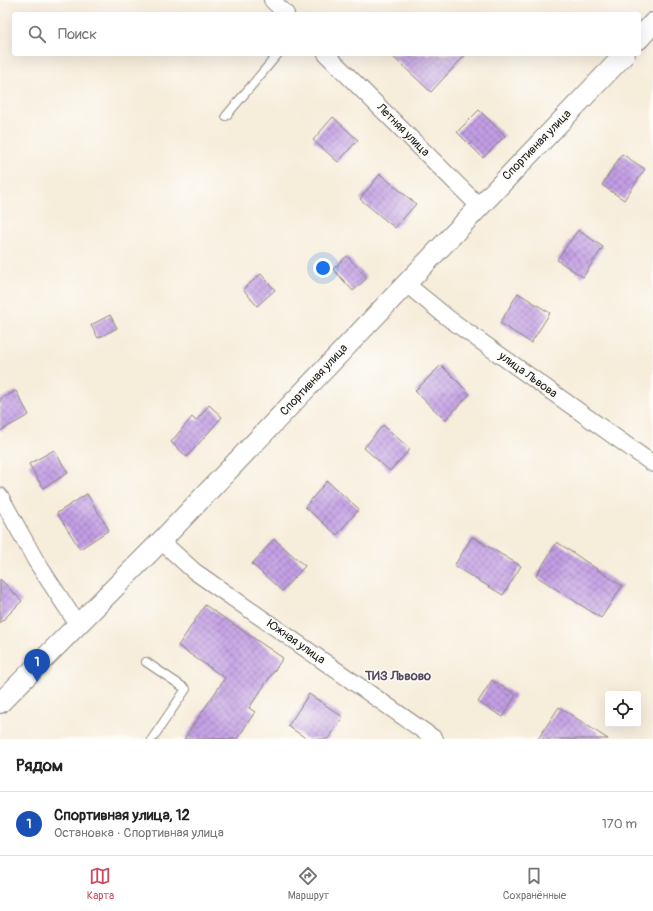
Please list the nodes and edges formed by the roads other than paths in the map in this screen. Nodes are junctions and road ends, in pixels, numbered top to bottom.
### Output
1 (272, 0) edge
2 (284, 12) edge
3 (653, 24) edge
4 (641, 37) edge
5 (276, 56) edge
6 (328, 56) edge
7 (623, 56) edge
8 (226, 116) dead end
9 (479, 206) junction
10 (405, 283) junction
11 (653, 464) edge
12 (0, 496) edge
13 (161, 541) junction
14 (78, 625) junction
15 (146, 662) dead end
16 (0, 703) edge
17 (152, 739) edge
18 (435, 739) edge

1 - 2 street
3 - 4 street
5 - 8 lane
6 - 9 street, Летняя улица
7 - 9 street, Спортивная улица
9 - 10 street, Спортивная улица
10 - 11 street, улица Львова
10 - 13 street, Спортивная улица
12 - 14 street
13 - 14 street, Спортивная улица
13 - 18 street, Южная улица
14 - 16 street, Спортивная улица
15 - 17 lane

